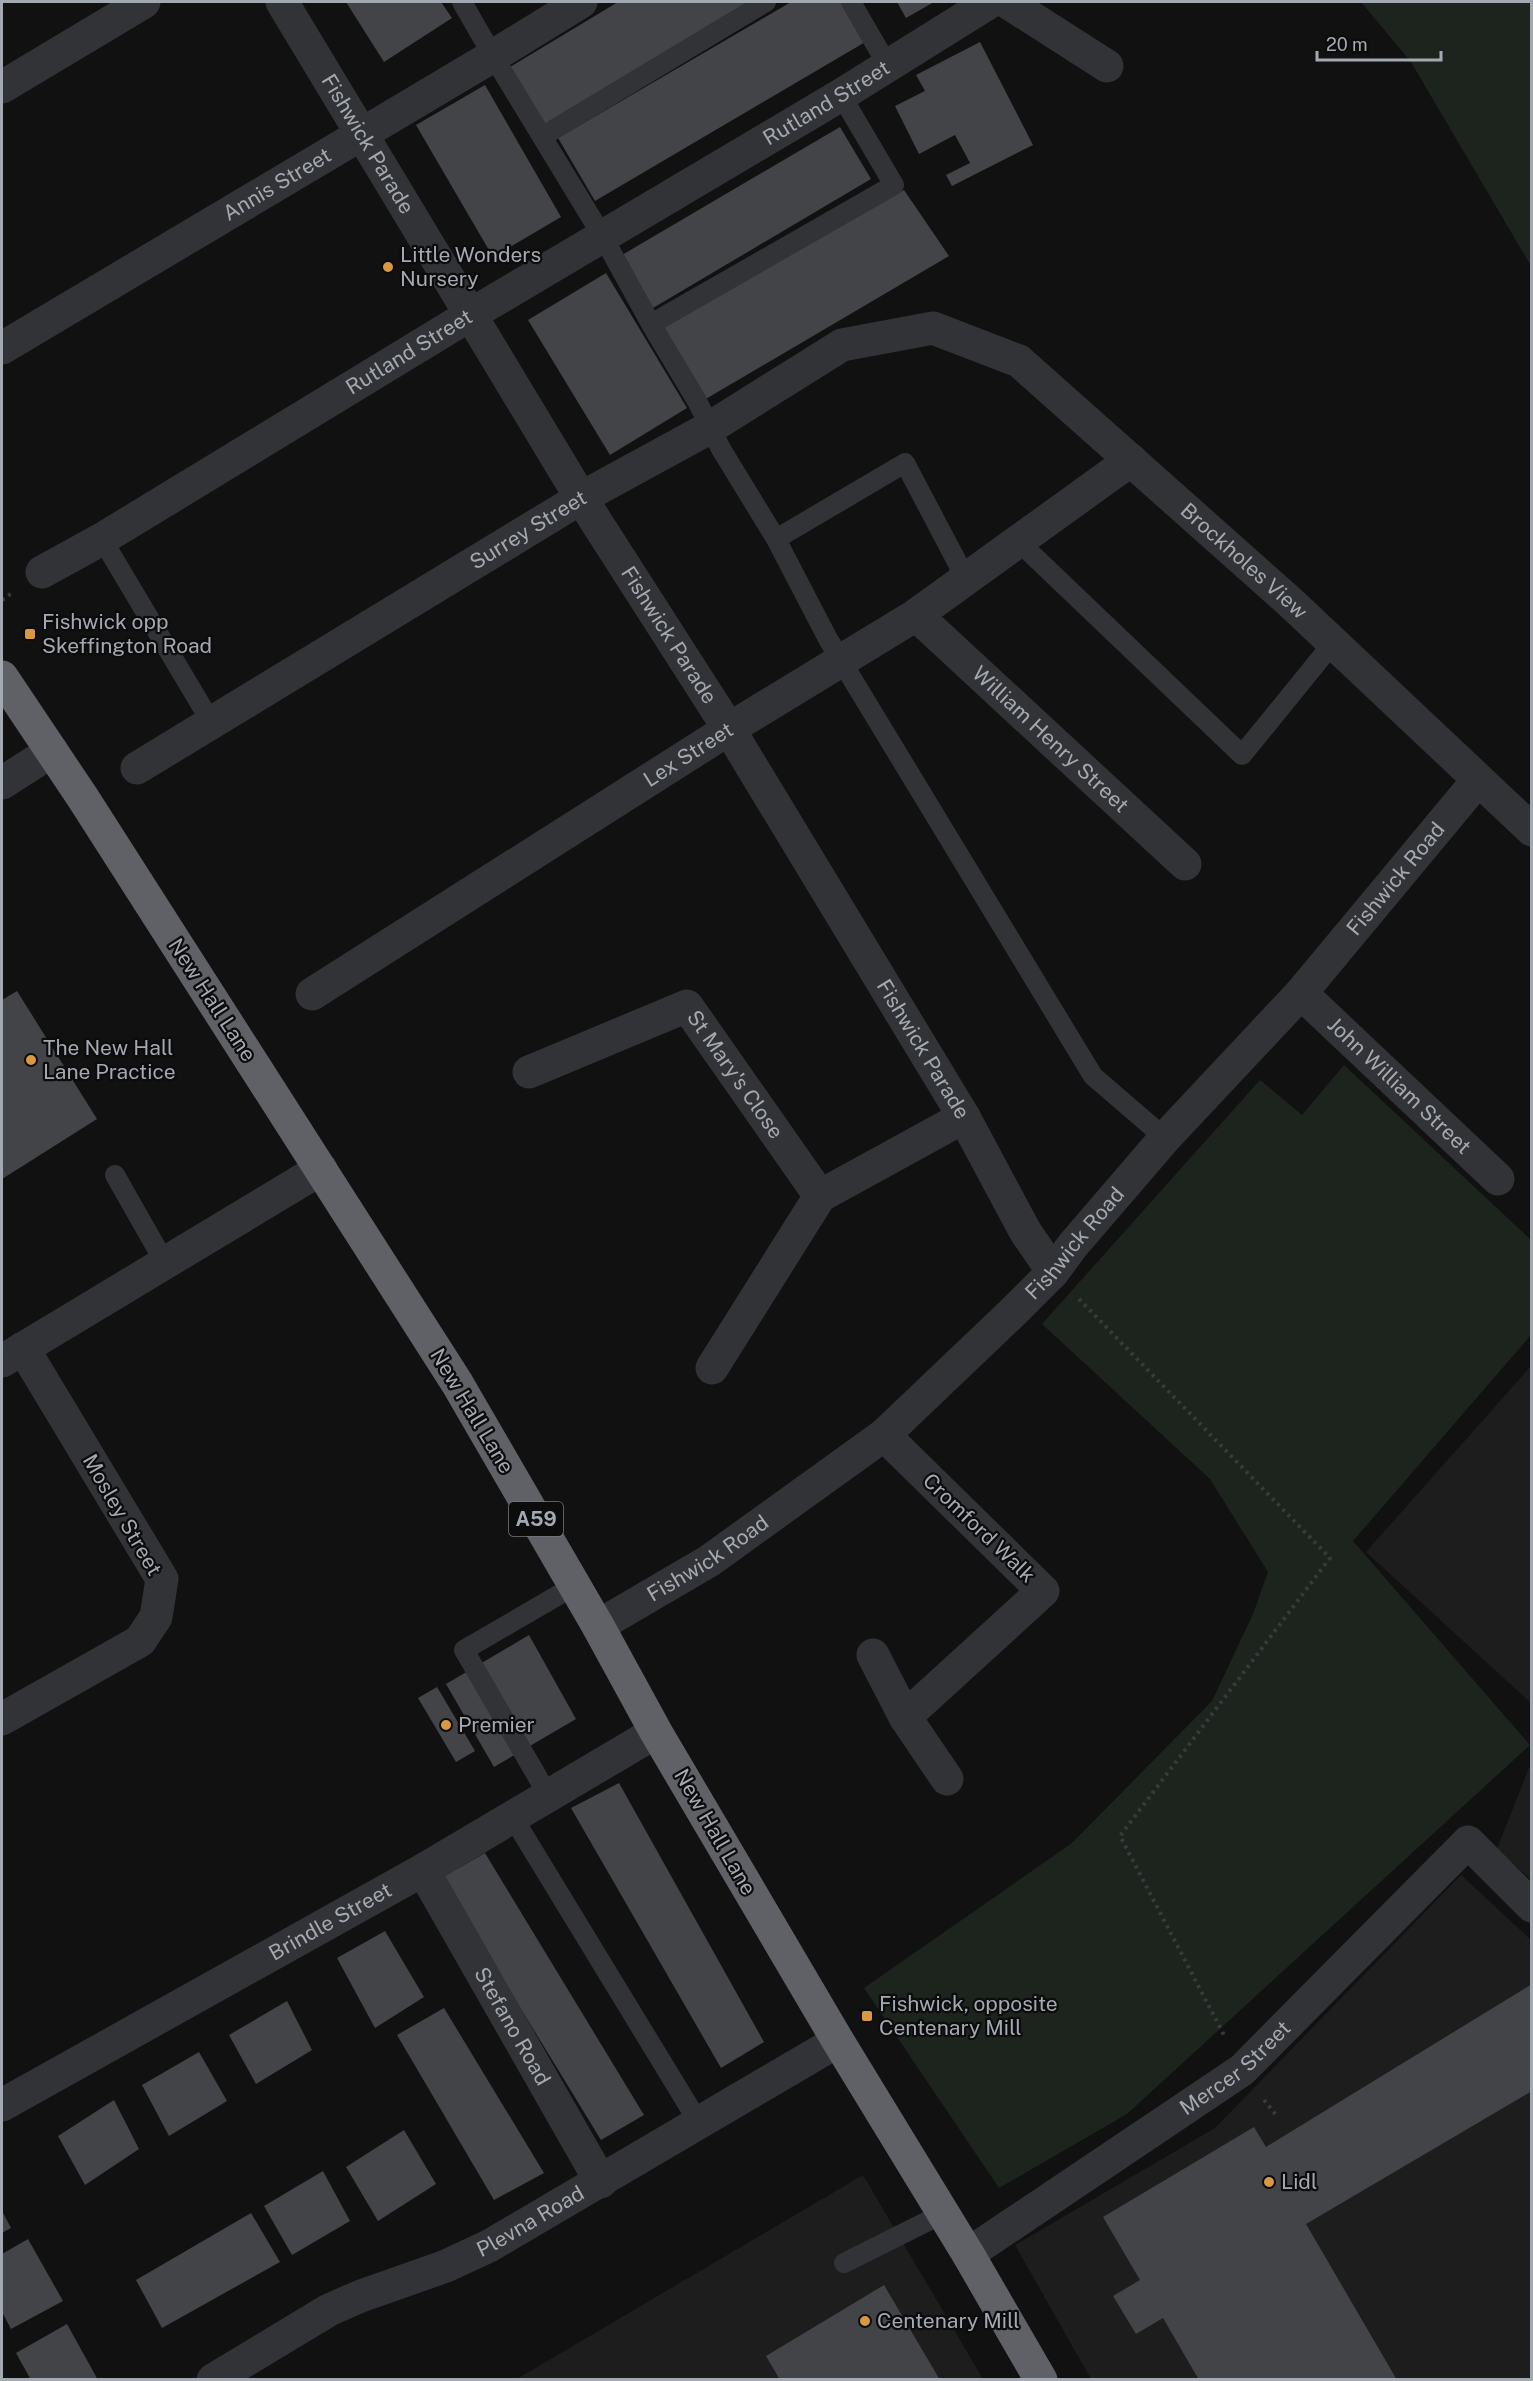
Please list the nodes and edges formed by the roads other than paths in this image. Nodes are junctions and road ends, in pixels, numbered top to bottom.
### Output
1 (144, 2) edge
2 (282, 2) edge
3 (462, 2) edge
4 (581, 2) edge
5 (766, 2) edge
6 (851, 2) edge
7 (990, 2) edge
8 (1007, 2) edge
9 (493, 56) junction
10 (888, 66) junction
11 (1107, 66) dead end
12 (2, 87) edge
13 (841, 95) junction
14 (362, 133) junction
15 (543, 136) junction
16 (603, 237) junction
17 (470, 315) junction
18 (651, 324) junction
19 (933, 328) joint
20 (2, 348) edge
21 (711, 427) junction
22 (1131, 460) junction
23 (581, 498) junction
24 (102, 539) junction
25 (776, 539) junction
26 (1018, 542) junction
27 (42, 572) dead end
28 (966, 579) junction
29 (916, 615) junction
30 (1333, 642) junction
31 (841, 660) junction
32 (2, 677) edge
33 (211, 722) junction
34 (729, 729) junction
35 (52, 751) junction
36 (137, 768) dead end
37 (1478, 780) junction
38 (2, 783) edge
39 (1532, 830) edge
40 (1185, 864) dead end
41 (1300, 993) junction
42 (312, 994) dead end
43 (529, 1072) dead end
44 (964, 1117) junction
45 (1165, 1138) junction
46 (321, 1169) junction
47 (115, 1175) dead end
48 (1498, 1179) dead end
49 (820, 1196) junction
50 (165, 1263) junction
51 (1053, 1272) junction
52 (12, 1355) edge
53 (712, 1368) dead end
54 (884, 1435) junction
55 (574, 1586) junction
56 (598, 1626) junction
57 (873, 1655) dead end
58 (905, 1717) junction
59 (2, 1719) edge
60 (656, 1732) junction
61 (947, 1779) dead end
62 (548, 1795) junction
63 (512, 1816) junction
64 (423, 1870) junction
65 (1532, 1906) edge
66 (838, 2041) junction
67 (2, 2105) edge
68 (699, 2123) junction
69 (602, 2182) junction
70 (942, 2214) junction
71 (968, 2254) junction
72 (843, 2263) dead end
73 (213, 2379) edge
74 (1041, 2379) edge

1 - 12 street
2 - 14 street, Fishwick Parade
3 - 9 lane
4 - 9 street, Annis Street
5 - 15 lane
6 - 10 lane
7 - 10 street, Rutland Street
8 - 11 street
9 - 14 street, Annis Street
9 - 15 lane
10 - 13 street, Rutland Street
13 - 16 street, Rutland Street
13 - 18 lane
14 - 17 street, Fishwick Parade
14 - 20 street, Annis Street
15 - 16 lane
16 - 17 street, Rutland Street
16 - 18 lane
17 - 23 street, Fishwick Parade
17 - 24 street, Rutland Street
18 - 21 lane
19 - 21 street, Surrey Street
19 - 22 street, Brockholes View
21 - 23 street, Surrey Street
21 - 25 lane
22 - 26 street, Lex Street
22 - 30 street, Brockholes View
23 - 33 street, Surrey Street
23 - 34 street, Fishwick Parade
24 - 27 street, Rutland Street
24 - 33 lane
25 - 28 lane
25 - 31 lane
26 - 28 street, Lex Street
26 - 30 lane
28 - 29 street, Lex Street
29 - 31 street, Lex Street
29 - 40 street, William Henry Street
30 - 37 street, Brockholes View
31 - 34 street, Lex Street
31 - 45 lane
32 - 35 highway, New Hall Lane / A59
33 - 36 street, Surrey Street
34 - 42 street, Lex Street
34 - 44 street, Fishwick Parade
35 - 38 street
35 - 46 highway, New Hall Lane / A59
37 - 39 street, Brockholes View
37 - 41 street, Fishwick Road
41 - 45 street, Fishwick Road
41 - 48 street, John William Street
43 - 49 street, St Mary's Close
44 - 49 street
44 - 51 street, Fishwick Parade
45 - 51 street, Fishwick Road
46 - 50 street, Mosley Street
46 - 55 highway, New Hall Lane / A59
47 - 50 lane
49 - 53 street
50 - 52 street, Mosley Street
51 - 54 street, Fishwick Road
52 - 59 street, Mosley Street
54 - 56 street, Fishwick Road
54 - 58 street, Cromford Walk
55 - 56 highway, New Hall Lane / A59
55 - 62 lane
56 - 60 highway, New Hall Lane / A59
57 - 58 street
58 - 61 street
60 - 62 street, Brindle Street
60 - 66 highway, New Hall Lane / A59
62 - 63 street, Brindle Street
63 - 64 street, Brindle Street
63 - 68 lane
64 - 67 street, Brindle Street
64 - 69 street, Stefano Road
65 - 71 street, Mercer Street
66 - 68 street, Plevna Road
66 - 70 highway, New Hall Lane / A59
68 - 69 street, Plevna Road
69 - 73 street, Plevna Road
70 - 71 highway, New Hall Lane / A59
70 - 72 lane
71 - 74 highway, New Hall Lane / A59

